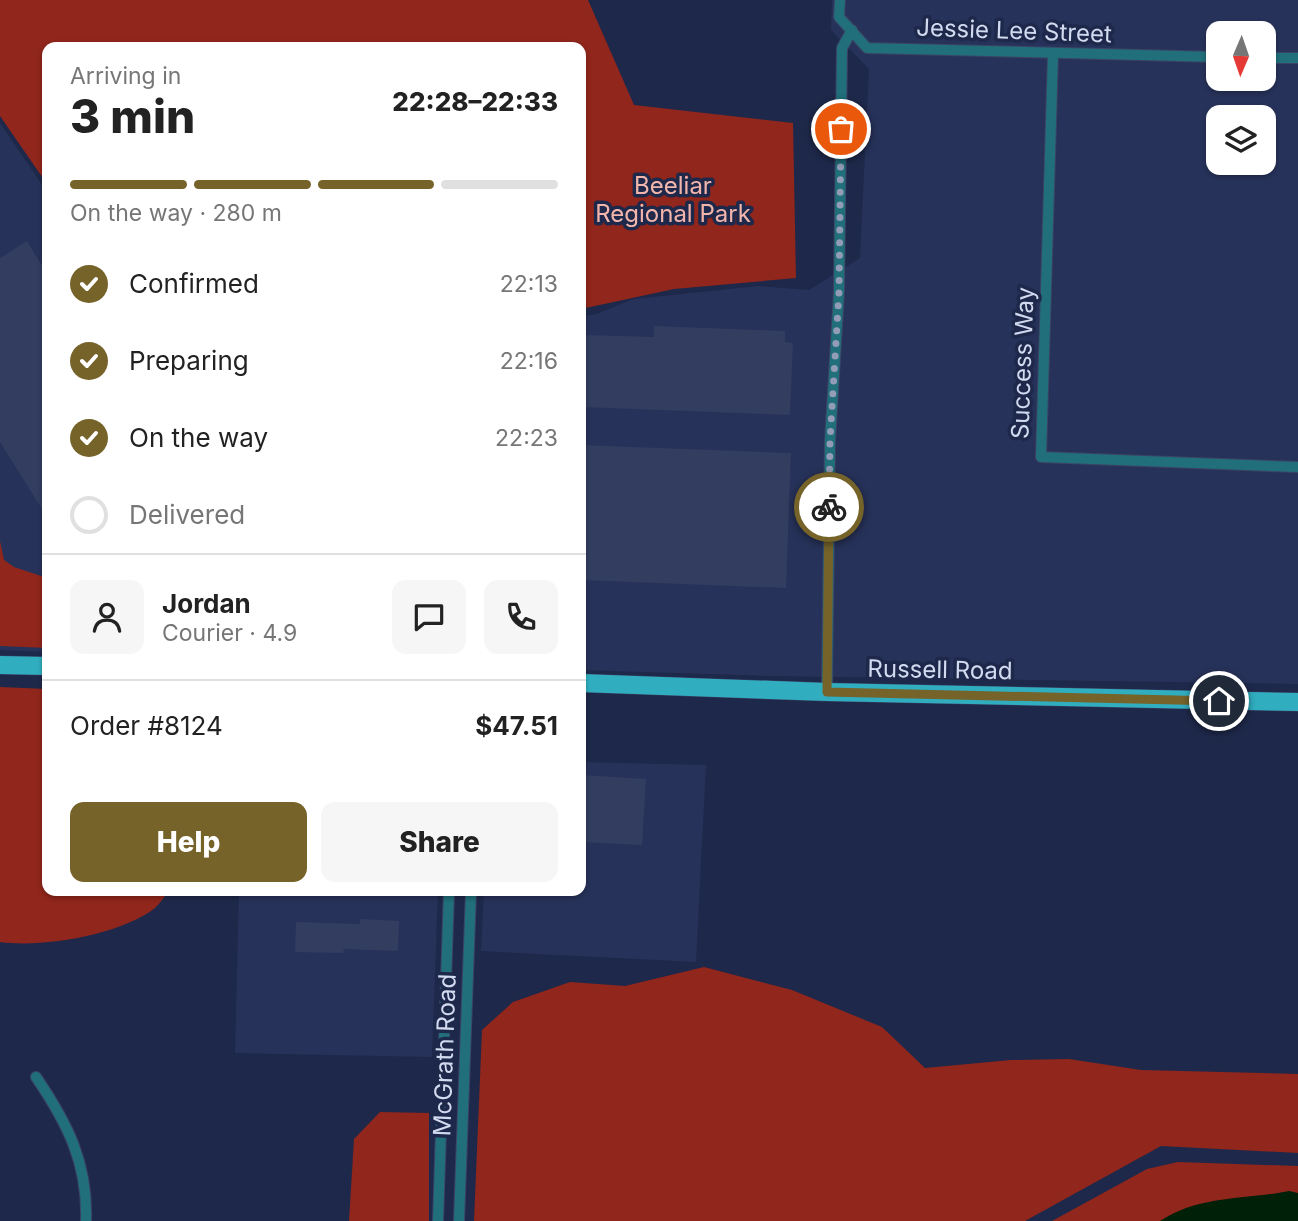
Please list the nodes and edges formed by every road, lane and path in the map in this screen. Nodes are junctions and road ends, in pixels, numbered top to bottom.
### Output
1 (840, 0) edge
2 (852, 30) junction
3 (1053, 54) junction
4 (1206, 57) edge
5 (1276, 58) edge
6 (1298, 58) edge
7 (1298, 467) edge
8 (0, 665) edge
9 (42, 666) edge
10 (586, 683) edge
11 (827, 692) junction
12 (1298, 702) edge
13 (449, 896) edge
14 (471, 896) edge
15 (36, 1077) dead end
16 (86, 1221) edge
17 (438, 1221) edge
18 (459, 1221) edge

1 - 2 street
2 - 3 street, Jessie Lee Street
2 - 11 street
3 - 4 street, Jessie Lee Street
3 - 7 street, Success Way
5 - 6 street
8 - 9 main road
10 - 11 main road, Russell Road
11 - 12 main road, Russell Road
13 - 17 street, McGrath Road
14 - 18 street, McGrath Road
15 - 16 street

